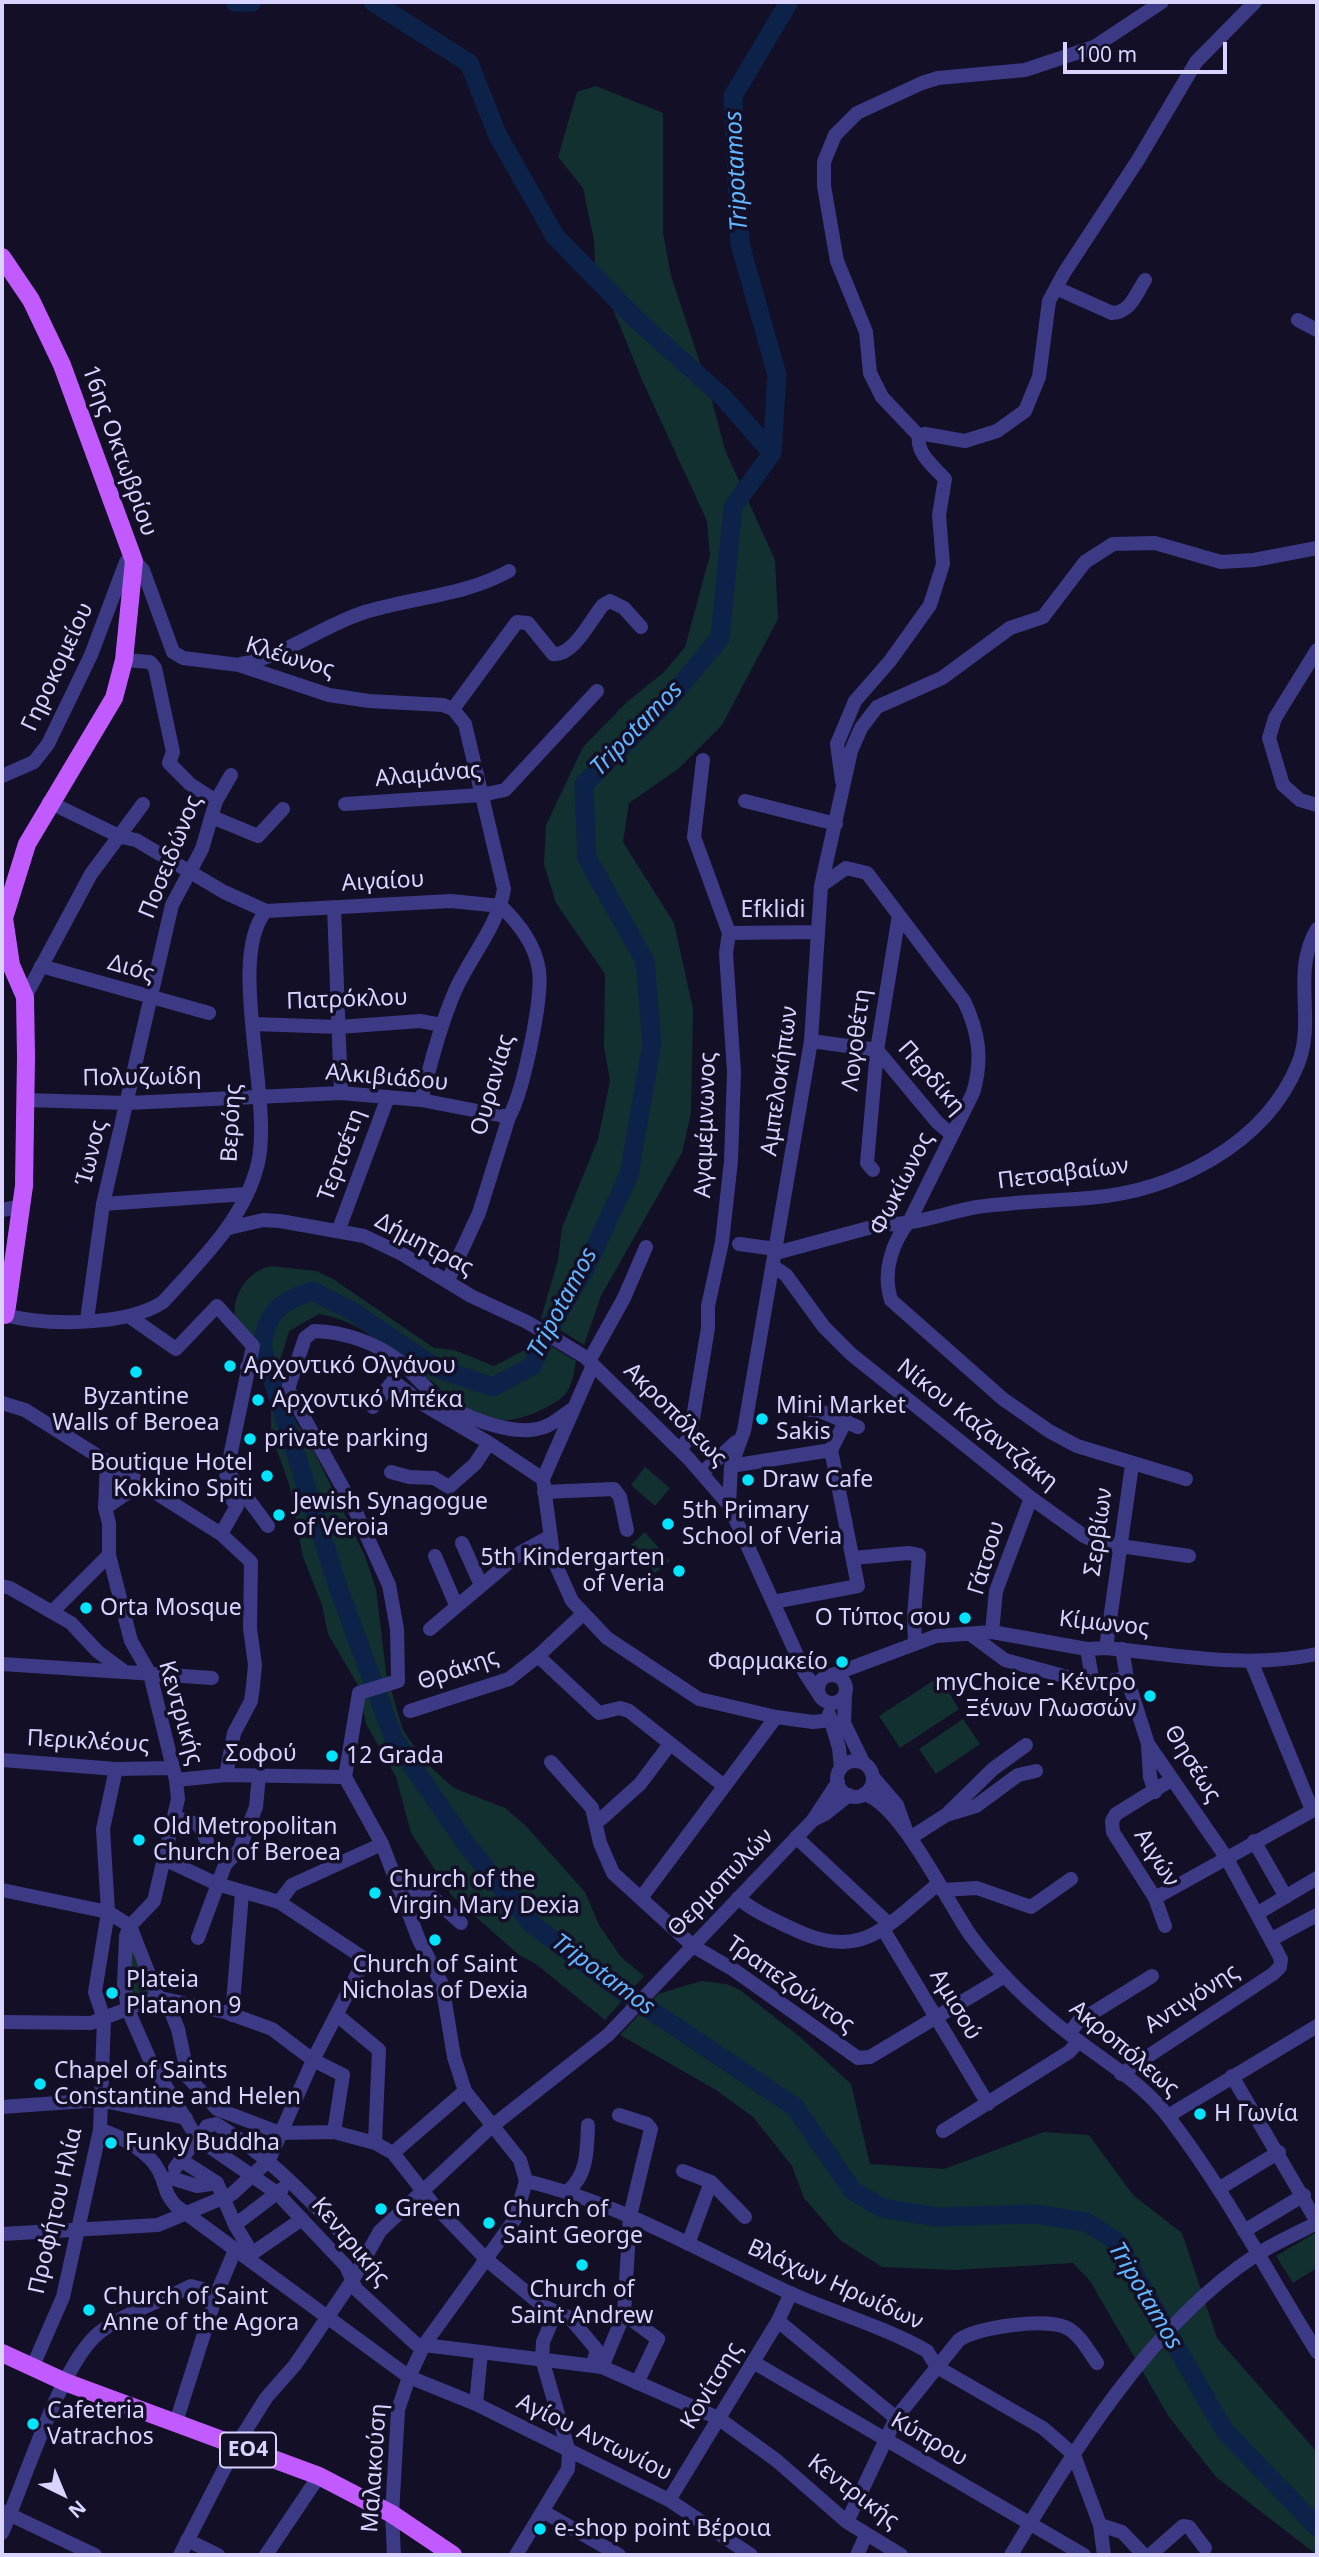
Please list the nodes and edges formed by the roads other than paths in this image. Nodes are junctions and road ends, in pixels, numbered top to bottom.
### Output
1 (1161, 2) edge
2 (1255, 2) edge
3 (2, 257) edge
4 (1145, 280) dead end
5 (1056, 288) junction
6 (1298, 320) dead end
7 (1317, 330) edge
8 (919, 436) junction
9 (1317, 548) edge
10 (1292, 554) junction
11 (1317, 556) edge
12 (134, 561) junction
13 (509, 571) dead end
14 (641, 627) dead end
15 (1317, 650) edge
16 (124, 660) junction
17 (239, 665) junction
18 (597, 691) dead end
19 (453, 709) junction
20 (703, 760) dead end
21 (231, 775) dead end
22 (2, 776) edge
23 (844, 792) junction
24 (481, 795) junction
25 (746, 801) dead end
26 (49, 802) junction
27 (216, 802) junction
28 (144, 804) dead end
29 (345, 804) dead end
30 (1317, 806) edge
31 (283, 809) dead end
32 (212, 817) junction
33 (835, 824) junction
34 (121, 837) junction
35 (190, 870) junction
36 (821, 886) junction
37 (502, 906) junction
38 (334, 907) junction
39 (266, 911) junction
40 (899, 915) junction
41 (1317, 929) edge
42 (818, 932) junction
43 (729, 933) junction
44 (7, 964) edge
45 (41, 966) junction
46 (25, 997) junction
47 (148, 998) junction
48 (209, 1013) dead end
49 (254, 1024) junction
50 (442, 1025) junction
51 (339, 1027) junction
52 (811, 1041) junction
53 (877, 1050) junction
54 (341, 1093) junction
55 (388, 1097) junction
56 (261, 1098) junction
57 (24, 1100) junction
58 (421, 1100) junction
59 (128, 1103) junction
60 (509, 1117) junction
61 (952, 1135) junction
62 (873, 1170) dead end
63 (246, 1194) junction
64 (103, 1204) junction
65 (23, 1206) junction
66 (2, 1210) edge
67 (910, 1220) junction
68 (229, 1228) junction
69 (340, 1230) junction
70 (739, 1244) dead end
71 (646, 1247) dead end
72 (775, 1256) junction
73 (448, 1280) junction
74 (4, 1310) edge
75 (130, 1317) junction
76 (80, 1320) junction
77 (589, 1361) junction
78 (247, 1367) junction
79 (295, 1370) junction
80 (2, 1403) edge
81 (373, 1408) dead end
82 (803, 1409) dead end
83 (571, 1410) junction
84 (743, 1433) junction
85 (489, 1443) junction
86 (831, 1450) junction
87 (684, 1454) junction
88 (107, 1464) junction
89 (1132, 1465) junction
90 (731, 1466) junction
91 (227, 1471) junction
92 (391, 1472) dead end
93 (708, 1473) junction
94 (1186, 1479) dead end
95 (139, 1485) junction
96 (544, 1485) junction
97 (1031, 1498) junction
98 (729, 1506) junction
99 (105, 1508) junction
100 (268, 1526) dead end
101 (627, 1530) dead end
102 (221, 1534) junction
103 (551, 1536) junction
104 (462, 1543) dead end
105 (1119, 1546) junction
106 (109, 1555) junction
107 (435, 1556) dead end
108 (1189, 1556) dead end
109 (853, 1558) junction
110 (481, 1585) junction
111 (2, 1586) edge
112 (773, 1602) junction
113 (456, 1605) junction
114 (52, 1612) junction
115 (583, 1614) junction
116 (430, 1629) dead end
117 (992, 1632) junction
118 (970, 1634) junction
119 (915, 1642) junction
120 (1106, 1648) junction
121 (1087, 1649) junction
122 (1122, 1649) junction
123 (889, 1654) junction
124 (1317, 1654) edge
125 (538, 1656) junction
126 (801, 1660) junction
127 (1251, 1661) junction
128 (2, 1664) edge
129 (125, 1672) junction
130 (150, 1674) junction
131 (831, 1675) junction
132 (212, 1678) dead end
133 (1127, 1678) junction
134 (1093, 1684) junction
135 (845, 1693) junction
136 (821, 1698) junction
137 (410, 1711) dead end
138 (776, 1717) junction
139 (831, 1720) junction
140 (670, 1744) junction
141 (1148, 1744) junction
142 (1026, 1745) dead end
143 (2, 1760) edge
144 (551, 1762) dead end
145 (863, 1762) junction
146 (116, 1769) junction
147 (1035, 1772) dead end
148 (174, 1774) junction
149 (226, 1775) junction
150 (259, 1775) junction
151 (839, 1775) junction
152 (345, 1777) junction
153 (873, 1777) junction
154 (1171, 1780) junction
155 (724, 1786) junction
156 (1156, 1792) junction
157 (857, 1795) junction
158 (1315, 1809) edge
159 (946, 1815) junction
160 (175, 1817) junction
161 (813, 1820) junction
162 (595, 1821) junction
163 (908, 1834) junction
164 (796, 1837) junction
165 (207, 1840) dead end
166 (1254, 1841) junction
167 (382, 1844) junction
168 (1226, 1857) junction
169 (166, 1860) junction
170 (1317, 1878) edge
171 (1071, 1880) dead end
172 (217, 1885) junction
173 (940, 1887) junction
174 (400, 1889) junction
175 (2, 1890) edge
176 (242, 1894) junction
177 (1286, 1896) junction
178 (641, 1898) junction
179 (738, 1898) junction
180 (1155, 1898) junction
181 (279, 1902) junction
182 (108, 1912) junction
183 (1258, 1913) junction
184 (1317, 1915) edge
185 (461, 1923) dead end
186 (130, 1926) junction
187 (1165, 1926) dead end
188 (886, 1927) junction
189 (198, 1938) dead end
190 (1272, 1939) junction
191 (693, 1946) junction
192 (1281, 1959) joint
193 (1006, 1976) junction
194 (1152, 1976) dead end
195 (158, 1997) junction
196 (128, 2010) junction
197 (232, 2015) junction
198 (337, 2015) junction
199 (936, 2018) junction
200 (104, 2019) junction
201 (2, 2022) edge
202 (1317, 2026) edge
203 (1074, 2037) junction
204 (313, 2060) junction
205 (1121, 2074) junction
206 (1232, 2076) junction
207 (188, 2077) junction
208 (168, 2091) junction
209 (465, 2091) junction
210 (99, 2100) junction
211 (988, 2104) junction
212 (2, 2107) edge
213 (619, 2115) dead end
214 (1168, 2116) junction
215 (187, 2118) junction
216 (588, 2125) dead end
217 (491, 2127) junction
218 (100, 2130) junction
219 (943, 2131) dead end
220 (334, 2132) junction
221 (281, 2133) junction
222 (198, 2138) junction
223 (375, 2143) junction
224 (1279, 2151) junction
225 (393, 2153) junction
226 (181, 2160) junction
227 (269, 2160) junction
228 (683, 2171) dead end
229 (256, 2175) junction
230 (164, 2181) junction
231 (291, 2181) junction
232 (526, 2181) junction
233 (711, 2182) junction
234 (217, 2183) junction
235 (1220, 2188) junction
236 (422, 2190) junction
237 (568, 2191) junction
238 (277, 2193) junction
239 (306, 2194) junction
240 (1304, 2195) junction
241 (225, 2198) junction
242 (187, 2214) junction
243 (325, 2215) junction
244 (630, 2216) junction
245 (745, 2217) dead end
246 (302, 2218) junction
247 (1317, 2222) edge
248 (236, 2225) junction
249 (79, 2229) junction
250 (1244, 2231) junction
251 (2, 2234) edge
252 (688, 2244) junction
253 (244, 2253) junction
254 (1257, 2255) junction
255 (365, 2257) junction
256 (487, 2260) junction
257 (352, 2280) junction
258 (217, 2293) junction
259 (791, 2293) junction
260 (556, 2311) junction
261 (624, 2314) junction
262 (328, 2317) junction
263 (778, 2321) junction
264 (424, 2345) junction
265 (1317, 2352) edge
266 (2, 2353) edge
267 (481, 2353) junction
268 (542, 2359) junction
269 (753, 2362) junction
270 (1097, 2363) dead end
271 (597, 2366) junction
272 (937, 2367) junction
273 (32, 2368) junction
274 (409, 2377) junction
275 (65, 2382) junction
276 (637, 2383) junction
277 (476, 2404) junction
278 (719, 2418) junction
279 (896, 2418) junction
280 (176, 2422) junction
281 (884, 2440) junction
282 (236, 2446) junction
283 (569, 2452) junction
284 (1074, 2455) junction
285 (320, 2476) junction
286 (668, 2500) junction
287 (544, 2512) junction
288 (6, 2513) edge
289 (392, 2514) junction
290 (847, 2522) junction
291 (1030, 2524) junction
292 (1100, 2525) junction
293 (2, 2533) edge
294 (866, 2535) junction
295 (187, 2540) junction
296 (1205, 2547) dead end
297 (270, 2554) edge
298 (95, 2555) edge
299 (180, 2555) edge
300 (219, 2555) edge
301 (394, 2555) edge
302 (453, 2555) edge
303 (516, 2555) edge
304 (619, 2555) edge
305 (751, 2555) edge
306 (858, 2555) edge
307 (901, 2555) edge
308 (1012, 2555) edge
309 (1084, 2555) edge
310 (1104, 2555) edge
311 (1147, 2555) edge

1 - 8 street
2 - 5 street
3 - 12 main road, 16ης Οκτωβρίου
4 - 5 street
5 - 8 street
6 - 7 street
8 - 23 street
9 - 10 street
10 - 11 street
10 - 23 street, Αμπελοκήπων
12 - 16 main road, 16ης Οκτωβρίου
12 - 17 street, Κλέωνος
12 - 22 street, Γηροκομείου
13 - 17 street
14 - 19 street
15 - 30 street
16 - 26 main road, 16ης Οκτωβρίου
16 - 27 street
17 - 19 street, Κλέωνος
18 - 24 street, Αλαμάνας
19 - 24 street
20 - 43 street, Αγαμέμνωνος
21 - 27 street, Ποσειδώνος
23 - 33 street, Αμπελοκήπων
24 - 29 street, Αλαμάνας
24 - 37 street
25 - 33 street
26 - 34 street
26 - 44 main road, 16ης Οκτωβρίου
27 - 32 street, Ποσειδώνος
28 - 34 street
31 - 32 street
32 - 35 street, Ποσειδώνος
33 - 36 street, Αμπελοκήπων
34 - 35 street
34 - 45 street
35 - 39 street
35 - 47 street, Ποσειδώνος
36 - 40 street, Φωκίωνος
36 - 42 street, Αμπελοκήπων
37 - 38 street, Αιγαίου
37 - 50 street
37 - 60 street, Ουρανίας
38 - 39 street, Αιγαίου
38 - 51 street
39 - 49 street, Βερόης
40 - 53 street, Λογοθέτη
40 - 61 street, Φωκίωνος
41 - 67 street, Πετσαβαίων
42 - 43 street, Efklidi
42 - 52 street, Αμπελοκήπων
43 - 87 street, Αγαμέμνωνος
44 - 46 main road, 16ης Οκτωβρίου
45 - 46 street
45 - 47 street, Διός
46 - 57 main road, 16ης Οκτωβρίου
47 - 48 street, Διός
47 - 59 street, Ίωνος
49 - 51 street, Πατρόκλου
49 - 56 street, Βερόης
50 - 51 street, Πατρόκλου
50 - 58 street
51 - 54 street
52 - 53 street
52 - 72 street, Αμπελοκήπων
53 - 61 street, Περδίκη
53 - 62 street, Λογοθέτη
54 - 55 street, Αλκιβιάδου
54 - 56 street, Αλκιβιάδου
55 - 58 street, Αλκιβιάδου
55 - 69 street, Τερτσέτη
56 - 59 street, Πολυζωίδη
56 - 63 street, Βερόης
57 - 59 street, Πολυζωίδη
57 - 65 main road, 16ης Οκτωβρίου
58 - 60 street, Αλκιβιάδου
59 - 64 street, Ίωνος
60 - 73 street, Ουρανίας
61 - 67 street, Φωκίωνος
63 - 64 street
63 - 68 street, Βερόης
64 - 76 street, Ίωνος
65 - 66 street
65 - 74 main road, 16ης Οκτωβρίου
67 - 72 street, Πετσαβαίων
67 - 89 street, Φωκίωνος
68 - 69 street, Δήμητρας
68 - 75 street, Βερόης
69 - 73 street, Δήμητρας
70 - 72 street
71 - 77 street
72 - 84 street, Αμπελοκήπων
72 - 97 street, Νίκου Καζαντζάκη
73 - 77 street, Δήμητρας
74 - 76 street, Βερόης
75 - 76 street, Βερόης
75 - 78 street
77 - 83 street
77 - 87 street, Ακροπόλεως
78 - 79 street
78 - 91 street
79 - 83 street
79 - 152 street
80 - 88 street
81 - 85 street
82 - 86 street
83 - 96 street
84 - 90 street, Αμπελοκήπων
84 - 93 street
85 - 92 street
85 - 96 street
86 - 90 street
86 - 109 street
87 - 93 street, Ακροπόλεως
88 - 95 street
88 - 99 street, Κεντρικής
89 - 94 street, Φωκίωνος
89 - 105 street, Σερβίων
90 - 93 street
90 - 98 street, Αμπελοκήπων
91 - 100 street
91 - 102 street
93 - 98 street, Ακροπόλεως
95 - 99 street
95 - 102 street
96 - 101 street
96 - 103 street
97 - 105 street, Νίκου Καζαντζάκη
97 - 117 street, Γάτσου
98 - 112 street, Ακροπόλεως
99 - 106 street, Κεντρικής
102 - 149 street
103 - 110 street
103 - 115 street
104 - 110 street
105 - 108 street, Νίκου Καζαντζάκη
105 - 120 street, Σερβίων
106 - 114 street
106 - 130 street, Κεντρικής
107 - 113 street
109 - 112 street
109 - 119 street
110 - 113 street
111 - 114 street
112 - 126 street, Ακροπόλεως
113 - 116 street
114 - 129 street
115 - 125 street, Θράκης
115 - 138 street
117 - 118 street, Κίμωνος
117 - 121 street, Κίμωνος
118 - 119 street, Κίμωνος
118 - 134 street
119 - 123 street, Κίμωνος
120 - 121 street, Κίμωνος
120 - 122 street, Κίμωνος
121 - 134 street
122 - 127 street, Κίμωνος
122 - 133 street, Θησέως
123 - 131 street, Κίμωνος
123 - 135 street, Κίμωνος
124 - 127 street, Κίμωνος
125 - 137 street, Θράκης
125 - 140 street
126 - 131 street
126 - 136 street, Ακροπόλεως
127 - 158 street
128 - 129 street
129 - 130 street
130 - 132 street
130 - 148 street, Κεντρικής
131 - 135 street
131 - 136 street
133 - 134 street
133 - 141 street, Θησέως
135 - 136 street
135 - 145 street
136 - 139 street, Ακροπόλεως
138 - 139 street
138 - 155 street
139 - 151 street, Ακροπόλεως
140 - 155 street
140 - 162 street
141 - 154 street, Θησέως
141 - 156 street
142 - 159 street
143 - 146 street, Περικλέους
144 - 162 street
145 - 151 street
145 - 153 street
146 - 148 street, Περικλέους
146 - 182 street, Προφήτου Ηλία
147 - 159 street
148 - 149 street, Σοφού
148 - 160 street, Κεντρικής
149 - 150 street, Σοφού
150 - 152 street, Σοφού
150 - 172 street
151 - 157 street
151 - 161 street, Θερμοπυλών
152 - 167 street
153 - 157 street
153 - 163 street, Ακροπόλεως
154 - 156 street
154 - 168 street, Θησέως
155 - 178 street
156 - 180 street, Αιγών
157 - 161 street, Θερμοπυλών
157 - 163 street, Ακροπόλεως
158 - 166 street
159 - 163 street
160 - 165 street
160 - 169 street, Κεντρικής
161 - 164 street, Θερμοπυλών
162 - 178 street
163 - 173 street, Ακροπόλεως
164 - 179 street, Θερμοπυλών
164 - 188 street, Αμισού
166 - 168 street
166 - 177 street
167 - 174 street
167 - 181 street
168 - 180 street
168 - 183 street, Θησέως
169 - 172 street
169 - 186 street, Κεντρικής
170 - 177 street
171 - 173 street
172 - 176 street
172 - 189 street
173 - 188 street
173 - 193 street, Ακροπόλεως
174 - 185 street
174 - 209 street
175 - 182 street
176 - 181 street
176 - 197 street
177 - 183 street
178 - 191 street
179 - 188 street
179 - 191 street, Θερμοπυλών
180 - 187 street, Αιγών
181 - 198 street
182 - 186 street
182 - 200 street, Προφήτου Ηλία
183 - 190 street, Θησέως
184 - 190 street
186 - 195 street
186 - 196 street
188 - 199 street, Αμισού
190 - 192 street, Θησέως
191 - 199 street, Τραπεζούντος
191 - 217 street, Θερμοπυλών
192 - 205 street, Αντιγόνης
193 - 199 street, Τραπεζούντος
193 - 203 street, Ακροπόλεως
194 - 203 street
195 - 196 street
195 - 197 street
195 - 207 street
196 - 200 street
196 - 208 street
197 - 204 street
198 - 204 street
198 - 223 street
199 - 211 street, Αμισού
200 - 201 street
200 - 210 street, Προφήτου Ηλία
202 - 206 street
203 - 205 street, Ακροπόλεως
203 - 211 street
204 - 220 street
204 - 221 street
205 - 214 street, Ακροπόλεως
206 - 214 street
206 - 224 street
207 - 208 street
207 - 221 street
208 - 215 street
209 - 217 street
209 - 225 street
210 - 212 street
210 - 215 street
210 - 218 street, Προφήτου Ηλία
211 - 219 street
213 - 244 street
214 - 235 street, Ακροπόλεως
215 - 222 street
216 - 237 street
217 - 232 street
217 - 236 street
218 - 230 street, Αγίου Αντωνίου
218 - 249 street, Προφήτου Ηλία
220 - 221 street
220 - 223 street
221 - 227 street
222 - 226 street
222 - 227 street
222 - 229 street, Κεντρικής
223 - 225 street
224 - 235 street
224 - 240 street
225 - 236 street
226 - 230 street
226 - 234 street
227 - 229 street
227 - 231 street
228 - 233 street
229 - 238 street, Κεντρικής
229 - 241 street
230 - 234 street
230 - 242 street, Αγίου Αντωνίου
231 - 238 street
231 - 239 street
232 - 237 street, Βλάχων Ηρωίδων
232 - 256 street, Μαλακούση
233 - 245 street
233 - 252 street
234 - 241 street
235 - 250 street, Ακροπόλεως
236 - 255 street
236 - 256 street
237 - 244 street, Βλάχων Ηρωίδων
238 - 246 street, Κεντρικής
238 - 248 street
239 - 243 street
239 - 246 street
240 - 247 street
240 - 250 street
241 - 242 street
241 - 248 street
242 - 249 street
242 - 253 street, Αγίου Αντωνίου
243 - 246 street
243 - 255 street
244 - 252 street, Βλάχων Ηρωίδων
244 - 261 street
246 - 253 street
246 - 257 street, Κεντρικής
247 - 254 street
248 - 253 street
249 - 251 street
249 - 273 street, Προφήτου Ηλία
250 - 254 street, Ακροπόλεως
252 - 259 street, Βλάχων Ηρωίδων
253 - 258 street
253 - 262 street, Αγίου Αντωνίου
254 - 265 street, Ακροπόλεως
254 - 284 street
255 - 257 street
256 - 260 street
256 - 264 street, Μαλακούση
257 - 262 street
257 - 264 street, Κεντρικής
258 - 275 street
258 - 280 street
259 - 263 street, Κονίτσης
259 - 272 street, Βλάχων Ηρωίδων
260 - 268 street
260 - 271 street
261 - 271 street
261 - 276 street
262 - 274 street, Αγίου Αντωνίου
262 - 282 street
263 - 269 street, Κονίτσης
263 - 279 street
264 - 267 street, Κεντρικής
264 - 274 street, Μαλακούση
266 - 273 main road, ΕΟ4
267 - 268 street, Κεντρικής
267 - 277 street
268 - 271 street, Κεντρικής
268 - 283 street
269 - 278 street, Κονίτσης
269 - 281 street, Κύπρου
270 - 272 street
271 - 276 street, Κεντρικής
272 - 279 street
272 - 284 street, Βλάχων Ηρωίδων
273 - 275 main road, ΕΟ4
274 - 277 street, Αγίου Αντωνίου
274 - 289 street, Μαλακούση
275 - 280 main road, ΕΟ4
275 - 288 street
276 - 278 street, Κεντρικής
277 - 283 street, Αγίου Αντωνίου
278 - 286 street, Κονίτσης
278 - 290 street, Κεντρικής
279 - 281 street
280 - 282 main road, ΕΟ4
281 - 290 street
281 - 291 street, Κύπρου
282 - 285 main road, ΕΟ4
282 - 295 street
283 - 286 street, Αγίου Αντωνίου
283 - 287 street
284 - 291 street
284 - 292 street, Βλάχων Ηρωίδων
285 - 289 main road, ΕΟ4
285 - 297 street
286 - 305 street, Αγίου Αντωνίου
287 - 303 street
287 - 304 street
288 - 293 street
288 - 298 street
289 - 301 street, Μαλακούση
289 - 302 main road, ΕΟ4
290 - 294 street, Κεντρικής
291 - 308 street
291 - 309 street, Κύπρου
292 - 310 street, Βλάχων Ηρωίδων
292 - 311 street
294 - 306 street
294 - 307 street, Κεντρικής
295 - 299 street
295 - 300 street
296 - 311 street

